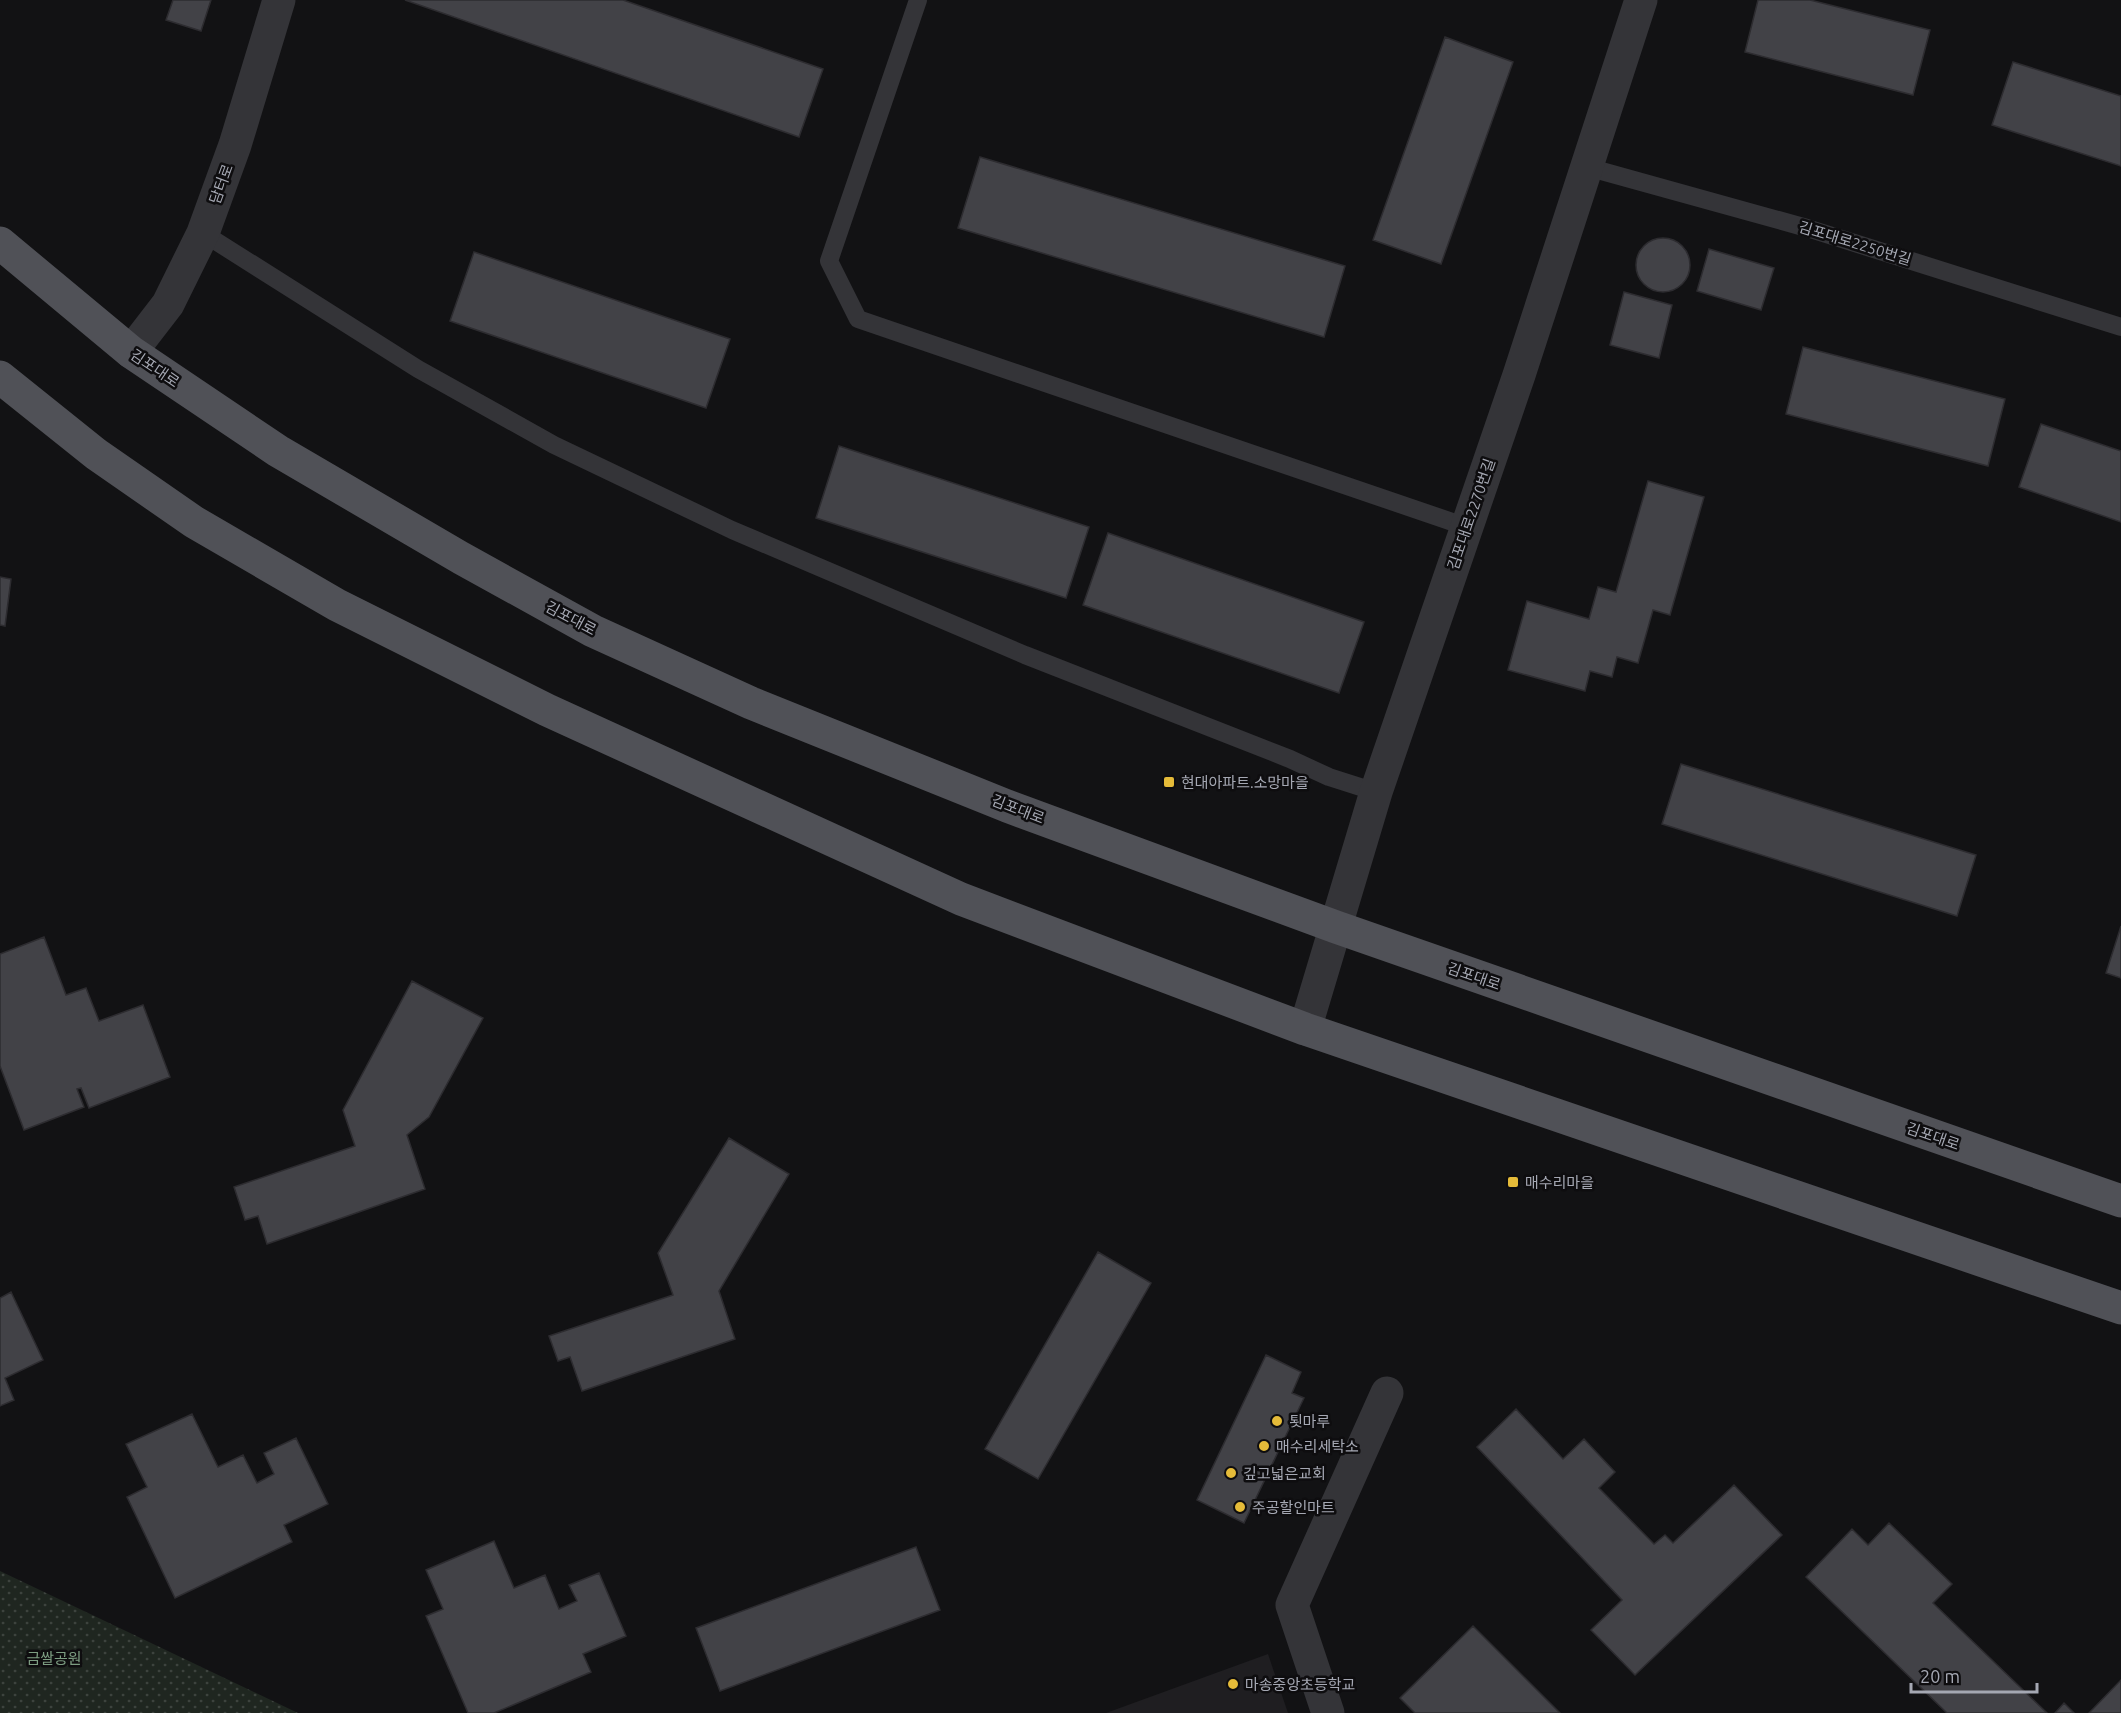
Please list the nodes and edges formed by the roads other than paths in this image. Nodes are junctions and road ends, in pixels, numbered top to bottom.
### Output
1 (279, 0) edge
2 (918, 0) edge
3 (1641, 0) edge
4 (1587, 167) junction
5 (203, 233) junction
6 (0, 243) edge
7 (2121, 327) edge
8 (131, 352) junction
9 (0, 377) edge
10 (1467, 527) junction
11 (1376, 792) junction
12 (1336, 927) junction
13 (1305, 1029) junction
14 (2121, 1201) edge
15 (2121, 1308) edge
16 (1387, 1392) dead end
17 (1328, 1713) edge

1 - 5 street, 담터로
2 - 10 lane
3 - 4 street, 김포대로2270번길
4 - 7 lane, 김포대로2250번길
4 - 10 street, 김포대로2270번길
5 - 8 street, 담터로
5 - 11 lane
6 - 8 main road, 김포대로
8 - 12 main road, 김포대로
9 - 13 main road
10 - 11 street, 김포대로2270번길
11 - 12 street, 김포대로2270번길
12 - 13 street, 김포대로2270번길
12 - 14 main road, 김포대로
13 - 15 main road
16 - 17 street

